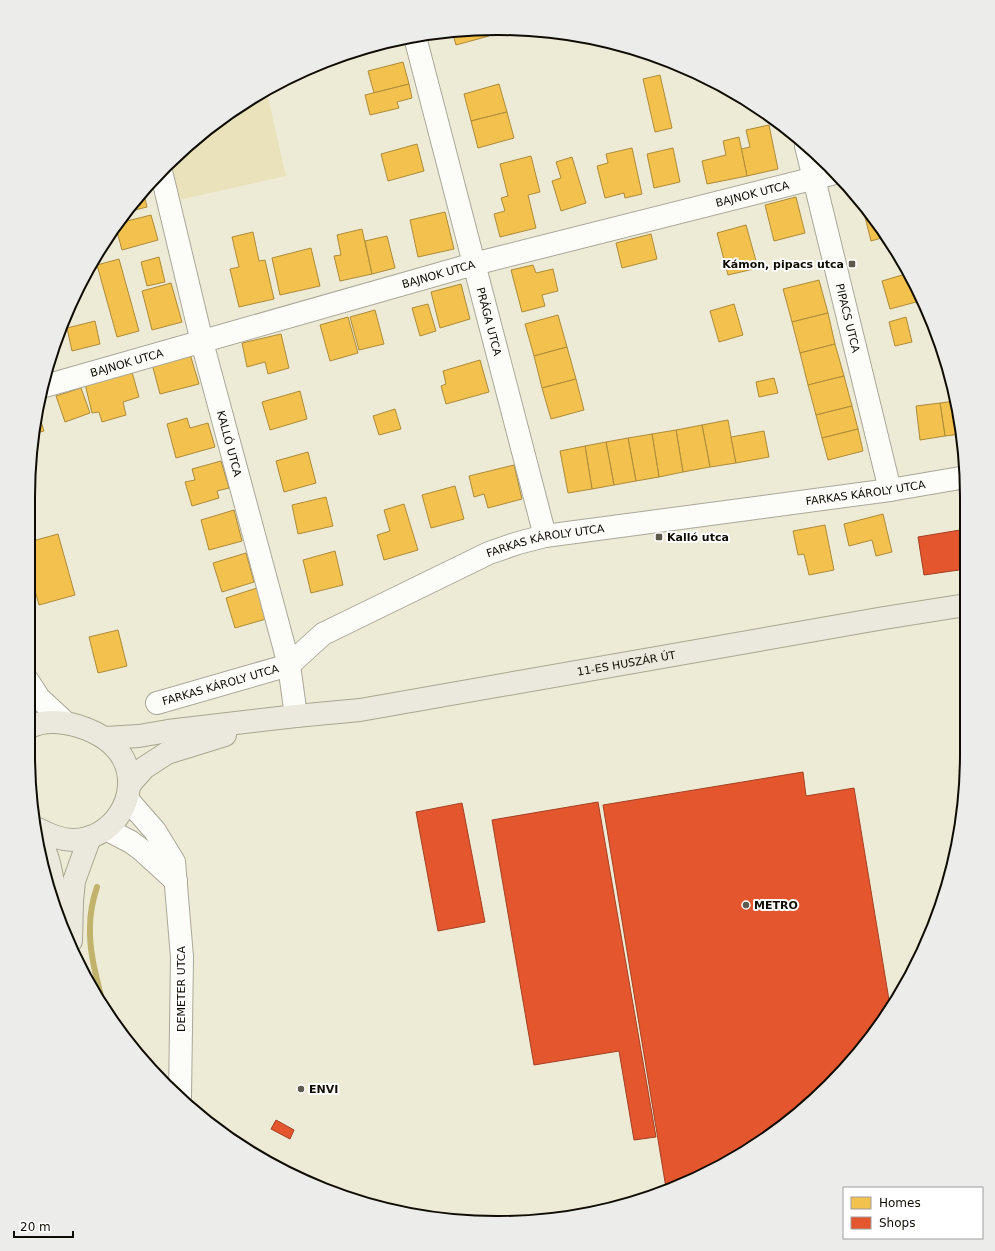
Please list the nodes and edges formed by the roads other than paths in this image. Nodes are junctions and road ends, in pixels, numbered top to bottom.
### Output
1 (416, 42) edge
2 (808, 155) edge
3 (829, 175) edge
4 (163, 178) edge
5 (814, 179) junction
6 (474, 264) junction
7 (202, 342) junction
8 (49, 385) edge
9 (959, 478) edge
10 (890, 490) junction
11 (545, 536) junction
12 (960, 606) edge
13 (289, 665) junction
14 (35, 692) edge
15 (157, 703) dead end
16 (291, 717) junction
17 (66, 723) junction
18 (35, 726) edge
19 (105, 738) junction
20 (128, 791) junction
21 (42, 831) edge
22 (98, 833) junction
23 (176, 881) junction
24 (71, 933) edge
25 (180, 1090) edge

1 - 6 street, PRÁGA UTCA
2 - 5 street, PIPACS UTCA
3 - 5 street, BAJNOK UTCA
4 - 7 street, KALLÓ UTCA
5 - 6 street, BAJNOK UTCA
5 - 10 street, PIPACS UTCA
6 - 7 street, BAJNOK UTCA
6 - 11 street, PRÁGA UTCA
7 - 8 street, BAJNOK UTCA
7 - 13 street, KALLÓ UTCA
9 - 10 street, FARKAS KÁROLY UTCA
10 - 11 street, FARKAS KÁROLY UTCA
11 - 13 street, FARKAS KÁROLY UTCA
12 - 16 main road, 11-ES HUSZÁR ÚT
13 - 15 street, FARKAS KÁROLY UTCA
13 - 16 street, KALLÓ UTCA
14 - 17 street
16 - 19 main road
16 - 20 main road
17 - 18 main road
17 - 19 main road
19 - 20 main road
20 - 22 main road
20 - 23 street, DEMETER UTCA
21 - 22 main road
22 - 23 street
22 - 24 main road
23 - 25 street, DEMETER UTCA

